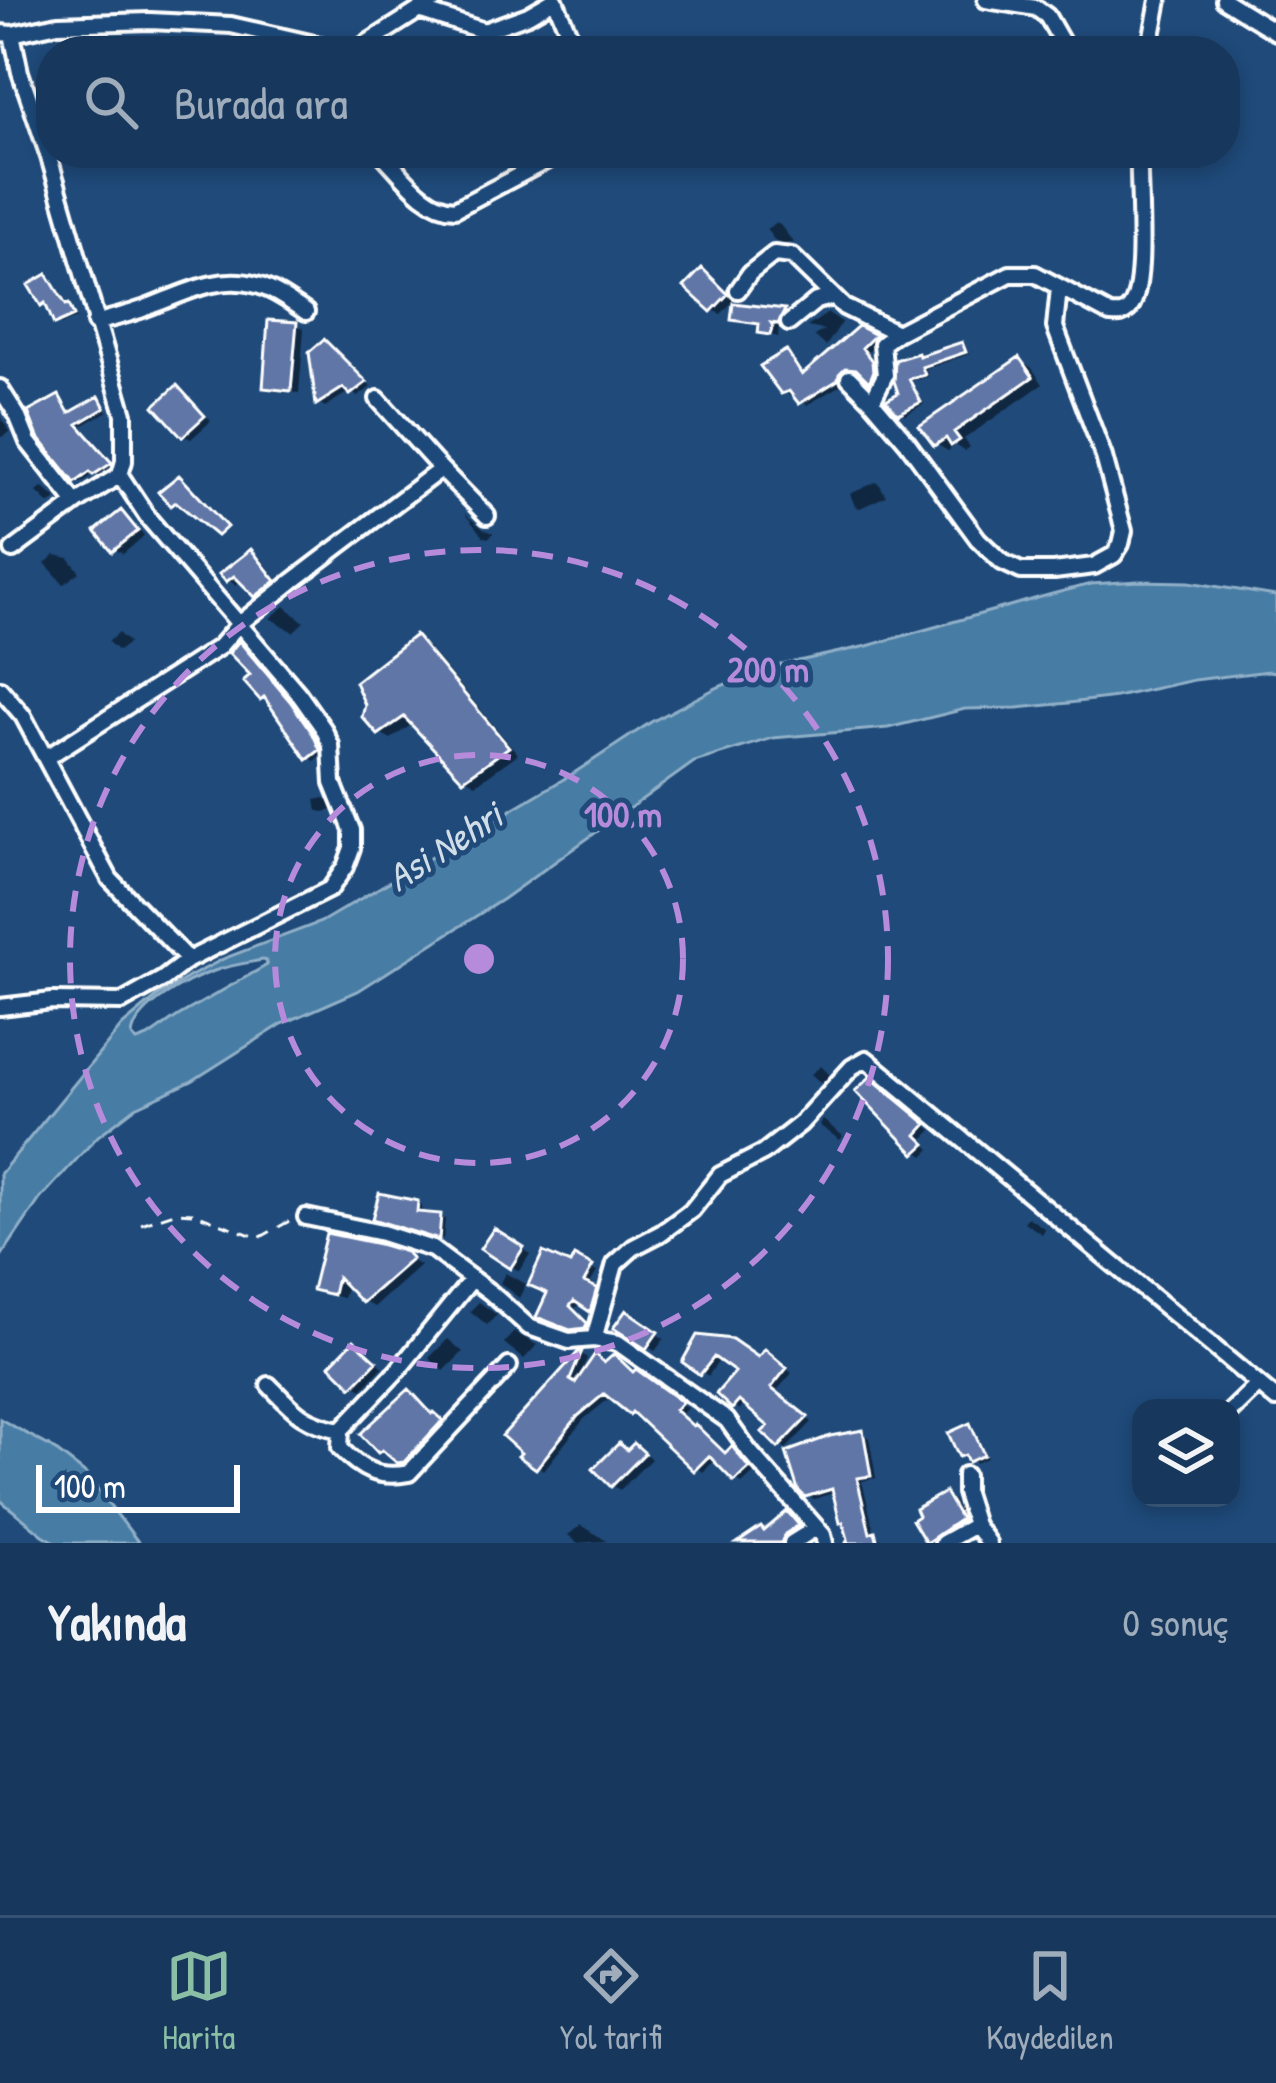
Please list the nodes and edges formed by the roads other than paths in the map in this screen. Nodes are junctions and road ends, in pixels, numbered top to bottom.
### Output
1 (435, 0) edge
2 (554, 0) edge
3 (986, 0) edge
4 (1159, 0) edge
5 (1224, 0) edge
6 (419, 10) junction
7 (1274, 28) edge
8 (6, 33) edge
9 (267, 36) edge
10 (379, 36) edge
11 (570, 36) edge
12 (1058, 36) edge
13 (1152, 36) edge
14 (36, 119) edge
15 (52, 168) edge
16 (395, 168) edge
17 (533, 168) edge
18 (1137, 168) edge
19 (1059, 288) junction
20 (738, 290) dead end
21 (833, 297) junction
22 (306, 312) dead end
23 (95, 323) junction
24 (789, 323) dead end
25 (897, 333) junction
26 (849, 378) dead end
27 (0, 388) edge
28 (378, 399) dead end
29 (872, 401) junction
30 (441, 470) junction
31 (120, 475) junction
32 (76, 503) junction
33 (487, 516) dead end
34 (13, 550) dead end
35 (238, 625) junction
36 (0, 689) edge
37 (46, 758) junction
38 (188, 960) junction
39 (0, 1007) edge
40 (306, 1216) road end
41 (472, 1280) junction
42 (594, 1339) junction
43 (509, 1366) dead end
44 (269, 1385) dead end
45 (1258, 1385) junction
46 (1276, 1400) edge
47 (1240, 1403) edge
48 (340, 1430) junction
49 (965, 1474) dead end
50 (975, 1526) junction
51 (816, 1528) junction
52 (792, 1543) edge
53 (825, 1543) edge
54 (943, 1543) edge
55 (988, 1543) edge

1 - 6 street
2 - 6 street
2 - 11 street
3 - 12 street
4 - 13 street
5 - 7 street
6 - 10 street
8 - 9 street
8 - 14 street
15 - 23 street
16 - 17 street
18 - 19 street
19 - 25 street
19 - 29 street
20 - 21 street
21 - 24 street
21 - 25 street
22 - 23 street
23 - 31 street
25 - 29 street
26 - 29 street
27 - 32 street
28 - 30 street
30 - 33 street
30 - 35 street
31 - 32 street
31 - 35 street
32 - 34 street
35 - 37 street
35 - 38 street
36 - 37 street
37 - 38 street
38 - 39 street
40 - 41 street
41 - 42 street
41 - 48 street
42 - 45 street
42 - 51 street
43 - 48 street
44 - 48 street
45 - 46 street
45 - 47 street
49 - 50 street
50 - 54 street
50 - 55 street
51 - 52 street
51 - 53 street

